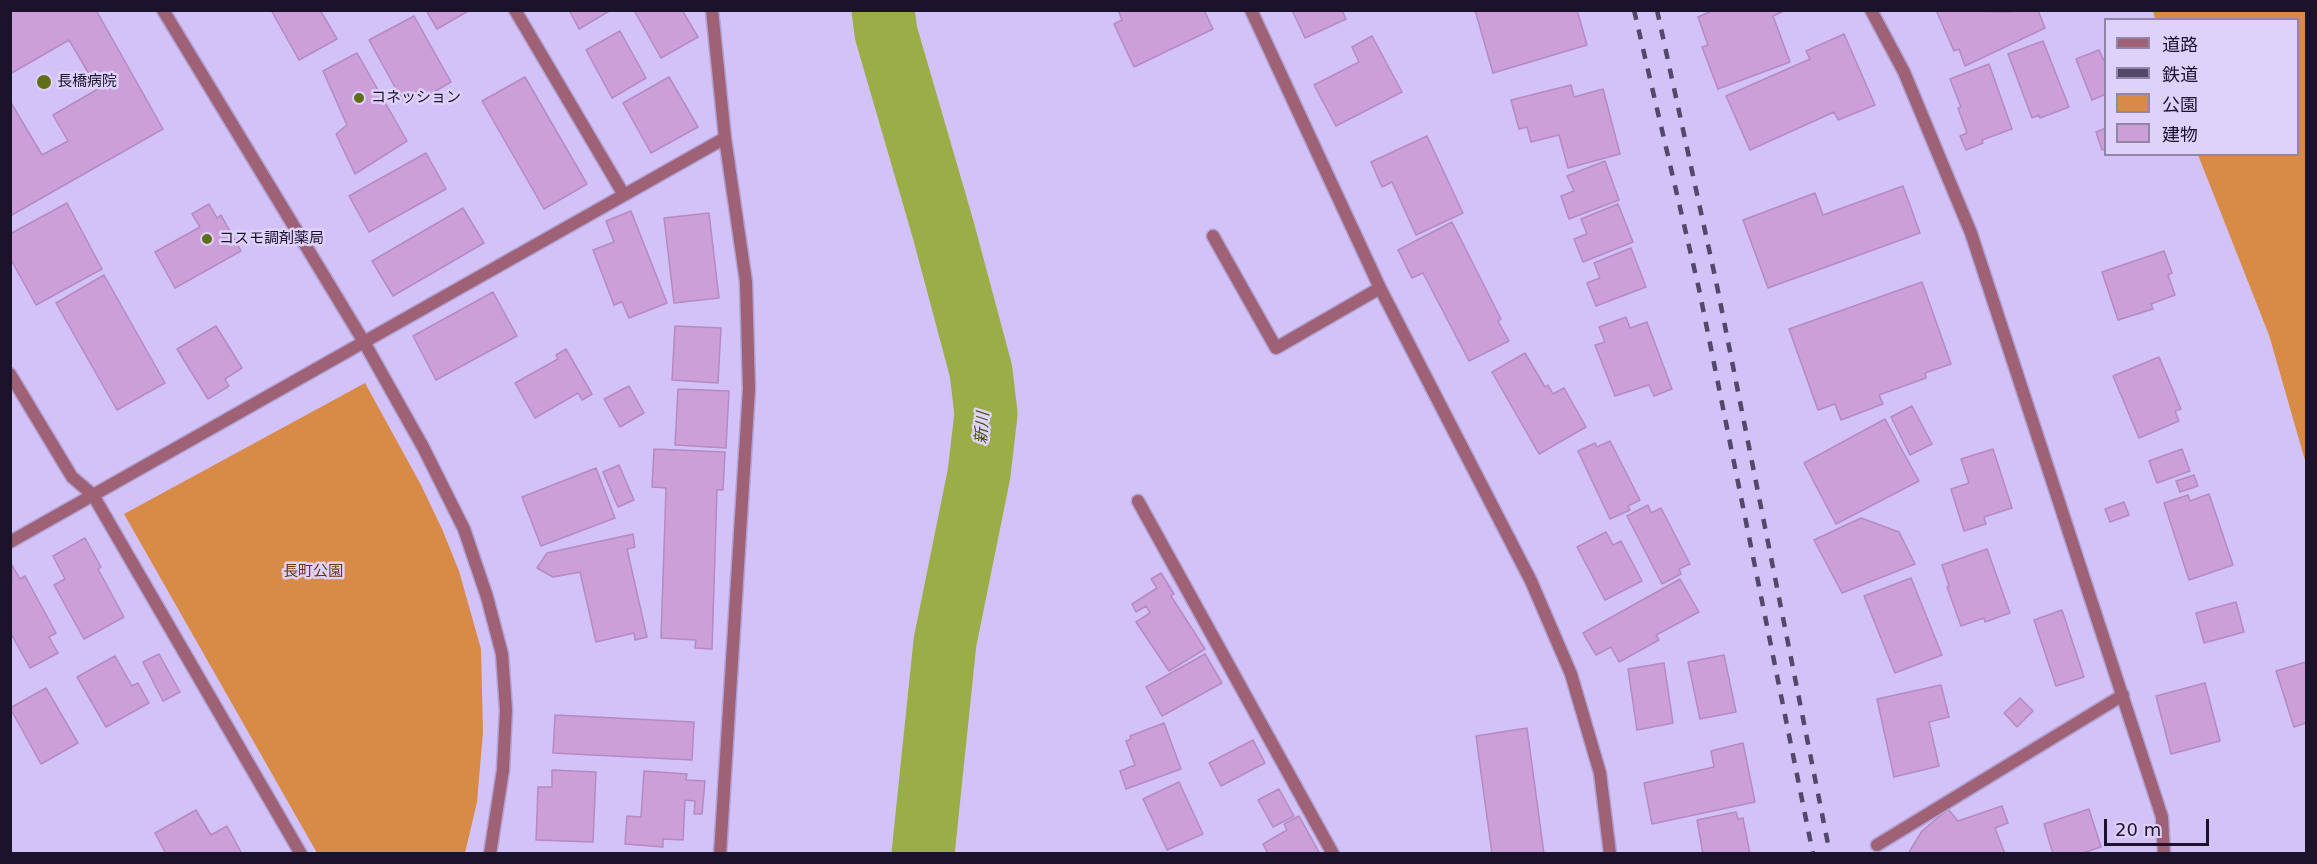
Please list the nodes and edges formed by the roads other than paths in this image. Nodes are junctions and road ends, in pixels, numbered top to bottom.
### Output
1 (163, 10) edge
2 (515, 10) edge
3 (712, 10) edge
4 (1251, 10) edge
5 (1871, 10) edge
6 (725, 138) junction
7 (624, 195) junction
8 (1213, 236) dead end
9 (1380, 288) junction
10 (364, 342) junction
11 (10, 374) edge
12 (93, 495) junction
13 (1138, 501) dead end
14 (10, 542) edge
15 (2123, 695) junction
16 (1877, 845) dead end
17 (301, 854) edge
18 (490, 854) edge
19 (720, 854) edge
20 (1333, 854) edge
21 (1610, 854) edge
22 (2164, 854) edge

1 - 10 street
2 - 7 street
3 - 6 street
4 - 9 street
5 - 15 street
6 - 7 street
6 - 19 street
7 - 10 street
8 - 9 street
9 - 21 street
10 - 12 street
10 - 18 street
11 - 12 street
12 - 14 street
12 - 17 street
13 - 20 street
15 - 16 street
15 - 22 street

